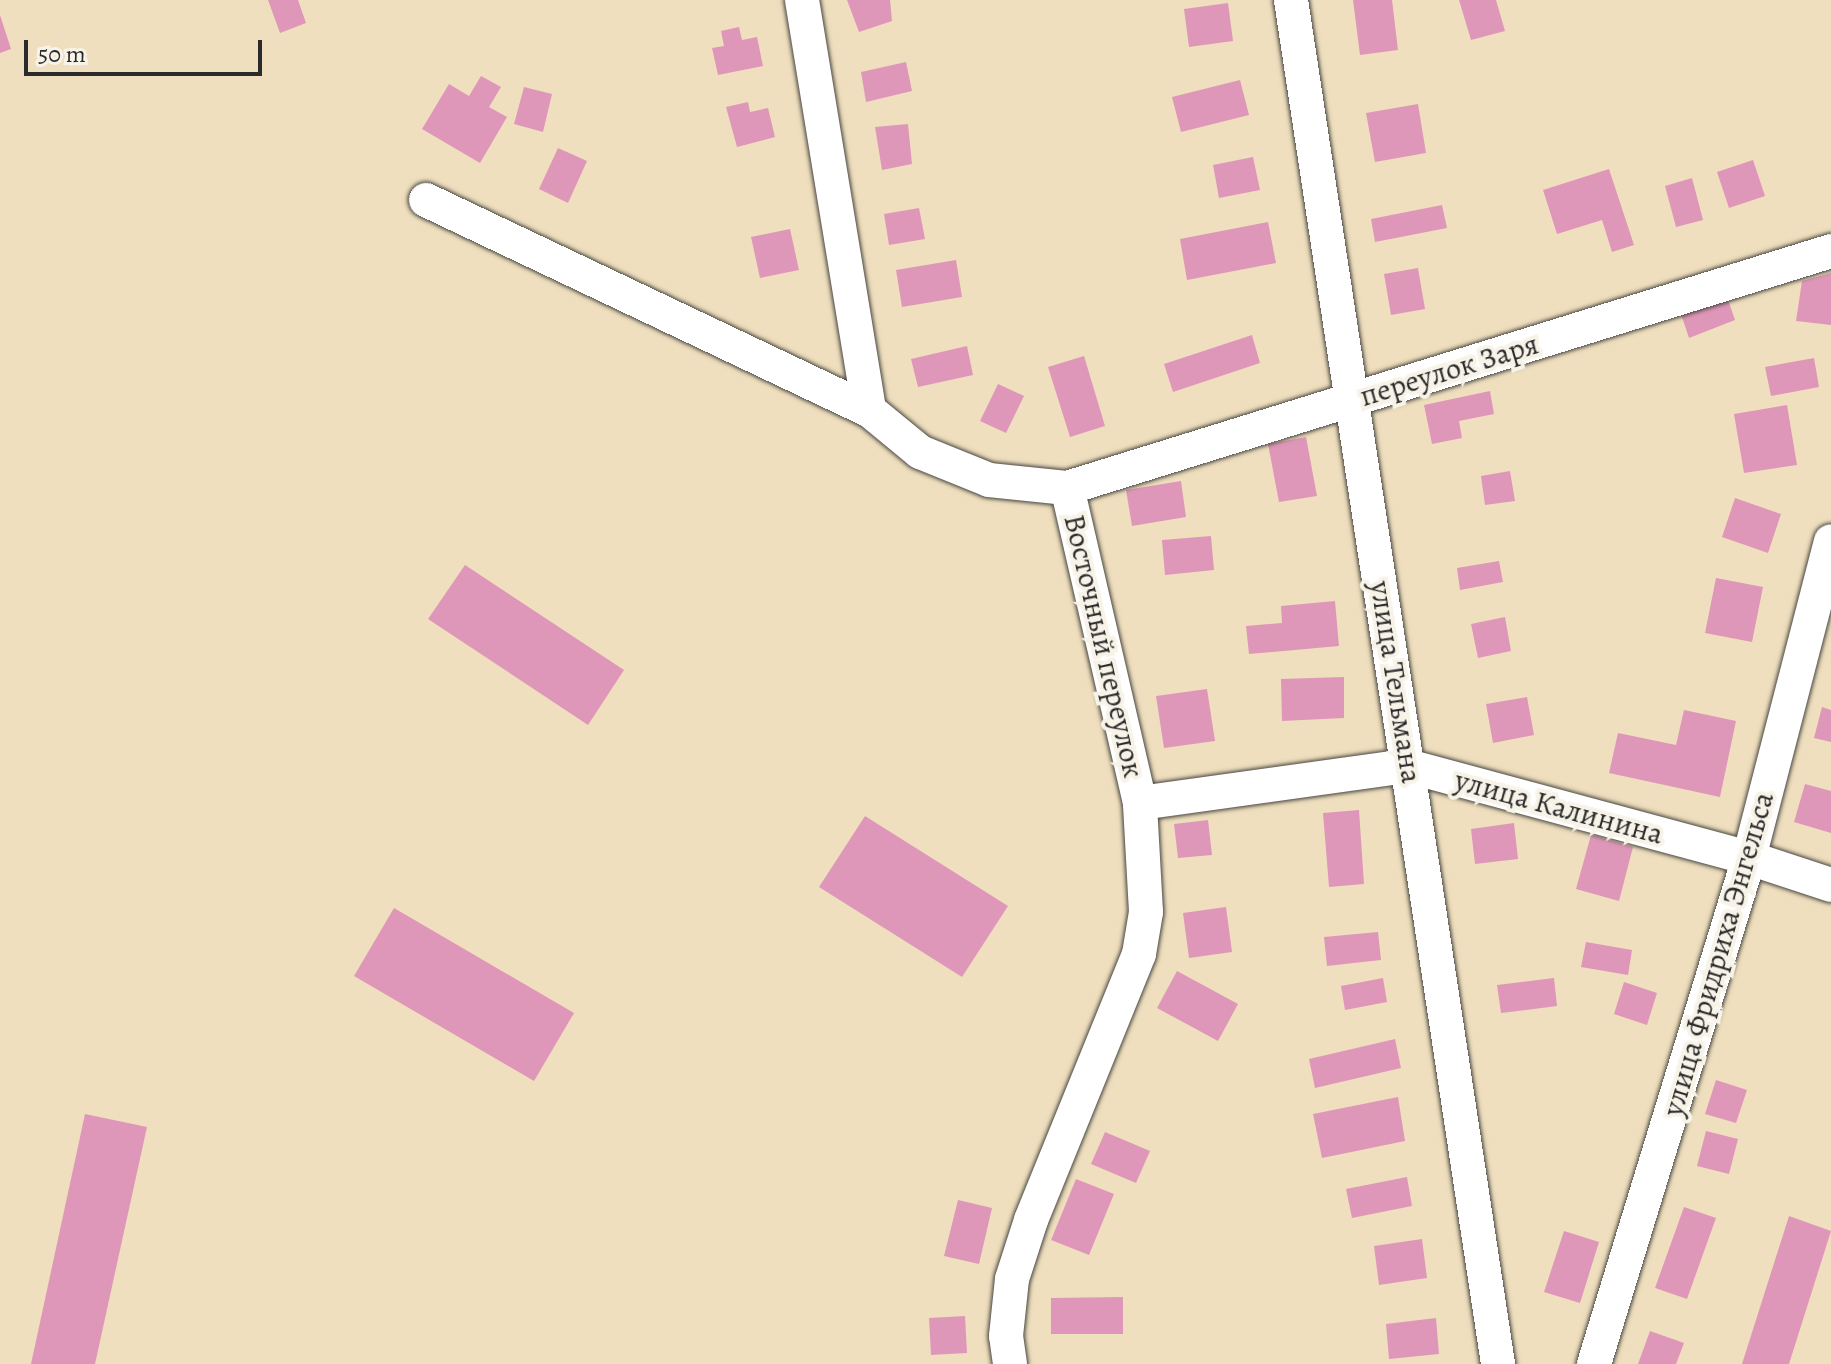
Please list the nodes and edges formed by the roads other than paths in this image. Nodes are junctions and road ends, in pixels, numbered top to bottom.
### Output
1 (802, 0) edge
2 (1291, 0) edge
3 (426, 200) dead end
4 (1831, 251) edge
5 (1353, 400) junction
6 (869, 410) junction
7 (1067, 488) junction
8 (1831, 541) edge
9 (1408, 766) junction
10 (1140, 803) junction
11 (1749, 858) junction
12 (1831, 885) edge
13 (1010, 1364) edge
14 (1498, 1364) edge
15 (1594, 1364) edge

1 - 6 street
2 - 5 street, улица Тельмана
3 - 6 street, Восточный переулок
4 - 5 street, переулок Заря
5 - 7 street, переулок Заря
5 - 9 street, улица Тельмана
6 - 7 street, Восточный переулок
7 - 10 street, Восточный переулок
8 - 11 street, улица Фридриха Энгельса
9 - 10 street, улица Калинина
9 - 11 street, улица Калинина
9 - 14 street, улица Тельмана
10 - 13 street, Восточный переулок
11 - 12 street, улица Калинина
11 - 15 street, улица Фридриха Энгельса

